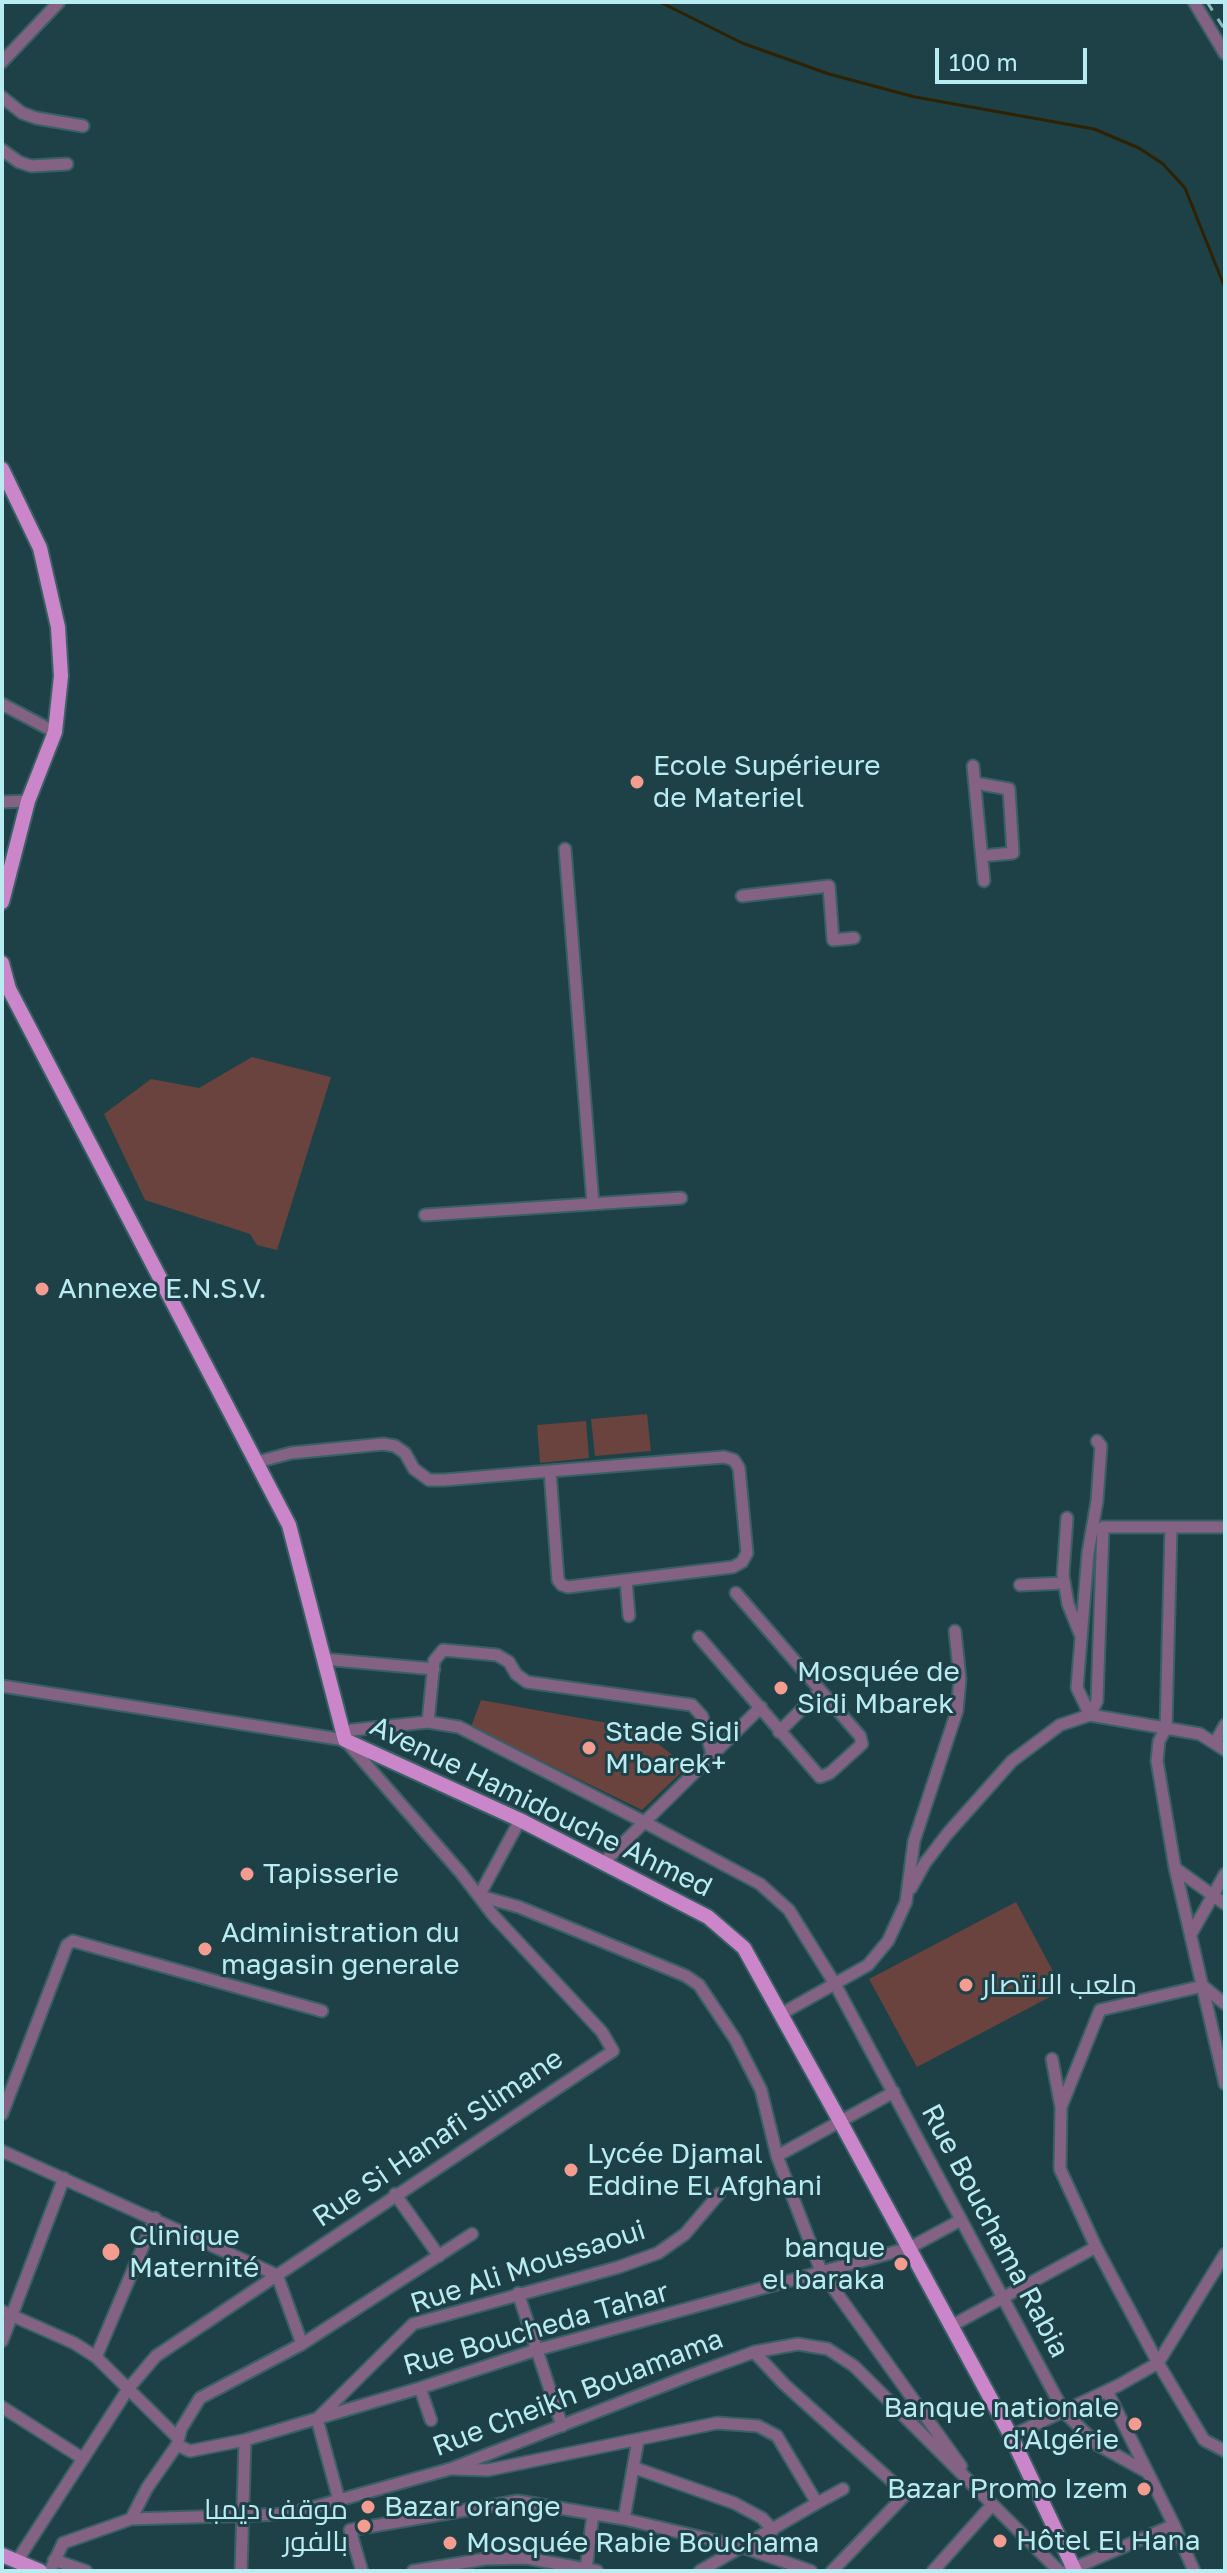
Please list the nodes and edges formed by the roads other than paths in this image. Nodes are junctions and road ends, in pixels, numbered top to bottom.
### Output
1 (60, 2) edge
2 (1194, 2) edge
3 (1225, 54) edge
4 (2, 62) edge
5 (2, 97) edge
6 (12, 106) junction
7 (2, 116) edge
8 (83, 126) dead end
9 (2, 150) edge
10 (67, 164) dead end
11 (4, 477) edge
12 (2, 704) edge
13 (55, 732) junction
14 (973, 766) dead end
15 (975, 783) junction
16 (28, 801) junction
17 (2, 802) edge
18 (565, 849) dead end
19 (982, 856) junction
20 (984, 881) dead end
21 (742, 896) dead end
22 (2, 902) edge
23 (854, 938) dead end
24 (2, 963) edge
25 (681, 1198) dead end
26 (593, 1204) junction
27 (425, 1215) dead end
28 (1097, 1441) dead end
29 (257, 1462) junction
30 (550, 1471) junction
31 (1067, 1518) dead end
32 (1171, 1527) junction
33 (1225, 1527) edge
34 (626, 1580) junction
35 (1064, 1583) junction
36 (1020, 1585) dead end
37 (736, 1593) dead end
38 (629, 1616) dead end
39 (955, 1631) dead end
40 (699, 1637) dead end
41 (1082, 1638) junction
42 (323, 1659) junction
43 (434, 1669) junction
44 (2, 1686) edge
45 (819, 1692) junction
46 (761, 1707) junction
47 (1090, 1715) junction
48 (428, 1722) junction
49 (1225, 1725) edge
50 (1166, 1728) junction
51 (779, 1732) junction
52 (344, 1736) junction
53 (1220, 1746) edge
54 (712, 1754) junction
55 (520, 1820) junction
56 (644, 1822) junction
57 (603, 1863) junction
58 (1175, 1868) junction
59 (1225, 1874) edge
60 (909, 1892) junction
61 (1211, 1895) junction
62 (479, 1896) junction
63 (1225, 1904) edge
64 (1191, 1934) junction
65 (835, 1984) junction
66 (1203, 1986) junction
67 (1225, 2004) edge
68 (322, 2011) dead end
69 (781, 2014) junction
70 (1052, 2059) dead end
71 (1225, 2084) edge
72 (894, 2092) junction
73 (1061, 2107) junction
74 (2, 2114) edge
75 (840, 2121) junction
76 (2, 2151) edge
77 (777, 2156) junction
78 (64, 2178) junction
79 (395, 2194) junction
80 (719, 2194) dead end
81 (155, 2218) junction
82 (961, 2220) junction
83 (472, 2234) dead end
84 (1096, 2247) junction
85 (909, 2248) junction
86 (1225, 2254) edge
87 (439, 2256) junction
88 (821, 2271) junction
89 (277, 2275) junction
90 (518, 2293) junction
91 (1005, 2298) junction
92 (7, 2313) edge
93 (951, 2326) junction
94 (2, 2341) edge
95 (302, 2344) junction
96 (536, 2350) junction
97 (754, 2352) junction
98 (96, 2357) junction
99 (1158, 2363) junction
100 (420, 2388) junction
101 (128, 2389) junction
102 (1107, 2391) junction
103 (2, 2407) edge
104 (1064, 2412) junction
105 (317, 2419) junction
106 (431, 2420) dead end
107 (562, 2426) junction
108 (1011, 2436) junction
109 (245, 2440) junction
110 (638, 2440) junction
111 (177, 2441) junction
112 (1225, 2451) edge
113 (82, 2458) junction
114 (635, 2468) junction
115 (450, 2469) junction
116 (1145, 2471) junction
117 (843, 2489) dead end
118 (980, 2493) junction
119 (339, 2500) junction
120 (817, 2503) junction
121 (992, 2505) junction
122 (593, 2514) junction
123 (241, 2517) junction
124 (131, 2519) junction
125 (624, 2519) junction
126 (1174, 2525) junction
127 (773, 2530) junction
128 (742, 2547) junction
129 (2, 2555) edge
130 (17, 2561) junction
131 (52, 2565) edge
132 (592, 2570) edge
133 (1069, 2570) edge
134 (40, 2571) edge
135 (86, 2571) edge
136 (241, 2571) edge
137 (362, 2571) edge
138 (413, 2571) edge
139 (700, 2571) edge
140 (811, 2571) edge
141 (832, 2571) edge
142 (933, 2571) edge
143 (1194, 2571) edge

1 - 4 street
2 - 3 street
5 - 6 street
6 - 7 street
6 - 8 street
9 - 10 street
11 - 13 main road
12 - 13 street
13 - 16 main road
14 - 15 street
15 - 19 street
15 - 19 street
16 - 17 street
16 - 22 main road
18 - 26 street
19 - 20 street
21 - 23 street
24 - 29 main road, Avenue Hamidouche Ahmed
25 - 26 street
26 - 27 street
28 - 41 street
29 - 30 street
29 - 42 main road, Avenue Hamidouche Ahmed
30 - 34 street
30 - 34 street
31 - 35 street
32 - 33 street
32 - 47 street
32 - 50 street
34 - 38 street
35 - 36 street
35 - 41 street
37 - 45 street
39 - 60 street
40 - 46 street
41 - 47 street
42 - 43 street
42 - 52 main road, Avenue Hamidouche Ahmed
43 - 48 street
43 - 54 street
44 - 52 street, Rue Bouchama Rabia
45 - 51 street
45 - 51 street
46 - 51 street
46 - 54 street
47 - 50 street
47 - 60 street
48 - 52 street, Rue Bouchama Rabia
48 - 56 street, Rue Bouchama Rabia
49 - 53 street
50 - 53 street
50 - 58 street
52 - 55 main road, Avenue Hamidouche Ahmed
52 - 62 street, Rue Si Hanafi Slimane
54 - 56 street
55 - 57 main road, Avenue Hamidouche Ahmed
55 - 62 street
56 - 57 street
56 - 65 street, Rue Bouchama Rabia
57 - 69 main road, Avenue Hamidouche Ahmed
58 - 61 street
58 - 64 street
59 - 61 street
60 - 65 street
61 - 63 street
61 - 64 street
62 - 77 street
62 - 79 street, Rue Si Hanafi Slimane
64 - 66 street
65 - 69 street
65 - 72 street, Rue Bouchama Rabia
66 - 67 street
66 - 71 street
66 - 73 street
68 - 74 street
69 - 75 main road, Avenue Hamidouche Ahmed
70 - 73 street
72 - 75 street
72 - 82 street, Rue Bouchama Rabia
73 - 84 street
75 - 77 street
75 - 85 main road, Avenue Hamidouche Ahmed
76 - 78 street
77 - 88 street
78 - 81 street
78 - 92 street
79 - 87 street
79 - 89 street, Rue Si Hanafi Slimane
80 - 90 street, Rue Ali Moussaoui
81 - 89 street
81 - 98 street
82 - 85 street, Rue Boucheda Tahar
82 - 91 street, Rue Bouchama Rabia
83 - 87 street
84 - 91 street
84 - 99 street
85 - 88 street, Rue Boucheda Tahar
85 - 93 main road, Avenue Hamidouche Ahmed
86 - 99 street
87 - 95 street
88 - 96 street, Rue Boucheda Tahar
88 - 118 street
89 - 95 street
89 - 101 street, Rue Si Hanafi Slimane
90 - 96 street
90 - 105 street, Rue Ali Moussaoui
91 - 93 street
91 - 104 street, Rue Bouchama Rabia
92 - 94 street
92 - 98 street
93 - 108 main road, Avenue Hamidouche Ahmed
95 - 111 street
96 - 100 street, Rue Boucheda Tahar
96 - 107 street
97 - 107 street, Rue Cheikh Bouamama
97 - 118 street, Rue Cheikh Bouamama
97 - 141 street
98 - 101 street
99 - 102 street
99 - 112 street
100 - 105 street, Rue Boucheda Tahar
100 - 106 street
101 - 111 street
101 - 113 street, Rue Si Hanafi Slimane
102 - 104 street
102 - 116 street
103 - 113 street
104 - 108 street
104 - 116 street, Rue Bouchama Rabia
105 - 109 street, Rue Boucheda Tahar
105 - 119 street
107 - 115 street, Rue Cheikh Bouamama
108 - 133 main road, Avenue Hamidouche Ahmed
109 - 111 street, Rue Boucheda Tahar
109 - 123 street
110 - 114 street
110 - 115 street
110 - 120 street
111 - 124 street
113 - 130 street, Rue Si Hanafi Slimane
114 - 125 street
114 - 127 street
115 - 119 street, Rue Cheikh Bouamama
116 - 126 street
117 - 120 street
118 - 121 street, Rue Cheikh Bouamama
119 - 123 street, Rue Cheikh Bouamama
120 - 127 street
121 - 133 street, Rue Cheikh Bouamama
121 - 142 street
122 - 125 street
122 - 132 street
122 - 137 street
123 - 124 street, Rue Cheikh Bouamama
123 - 136 street
124 - 131 street, Rue Cheikh Bouamama
125 - 128 street
126 - 133 street
126 - 143 street
127 - 128 street
128 - 139 street
128 - 140 street
129 - 130 main road
130 - 134 main road
131 - 135 street
132 - 138 street

